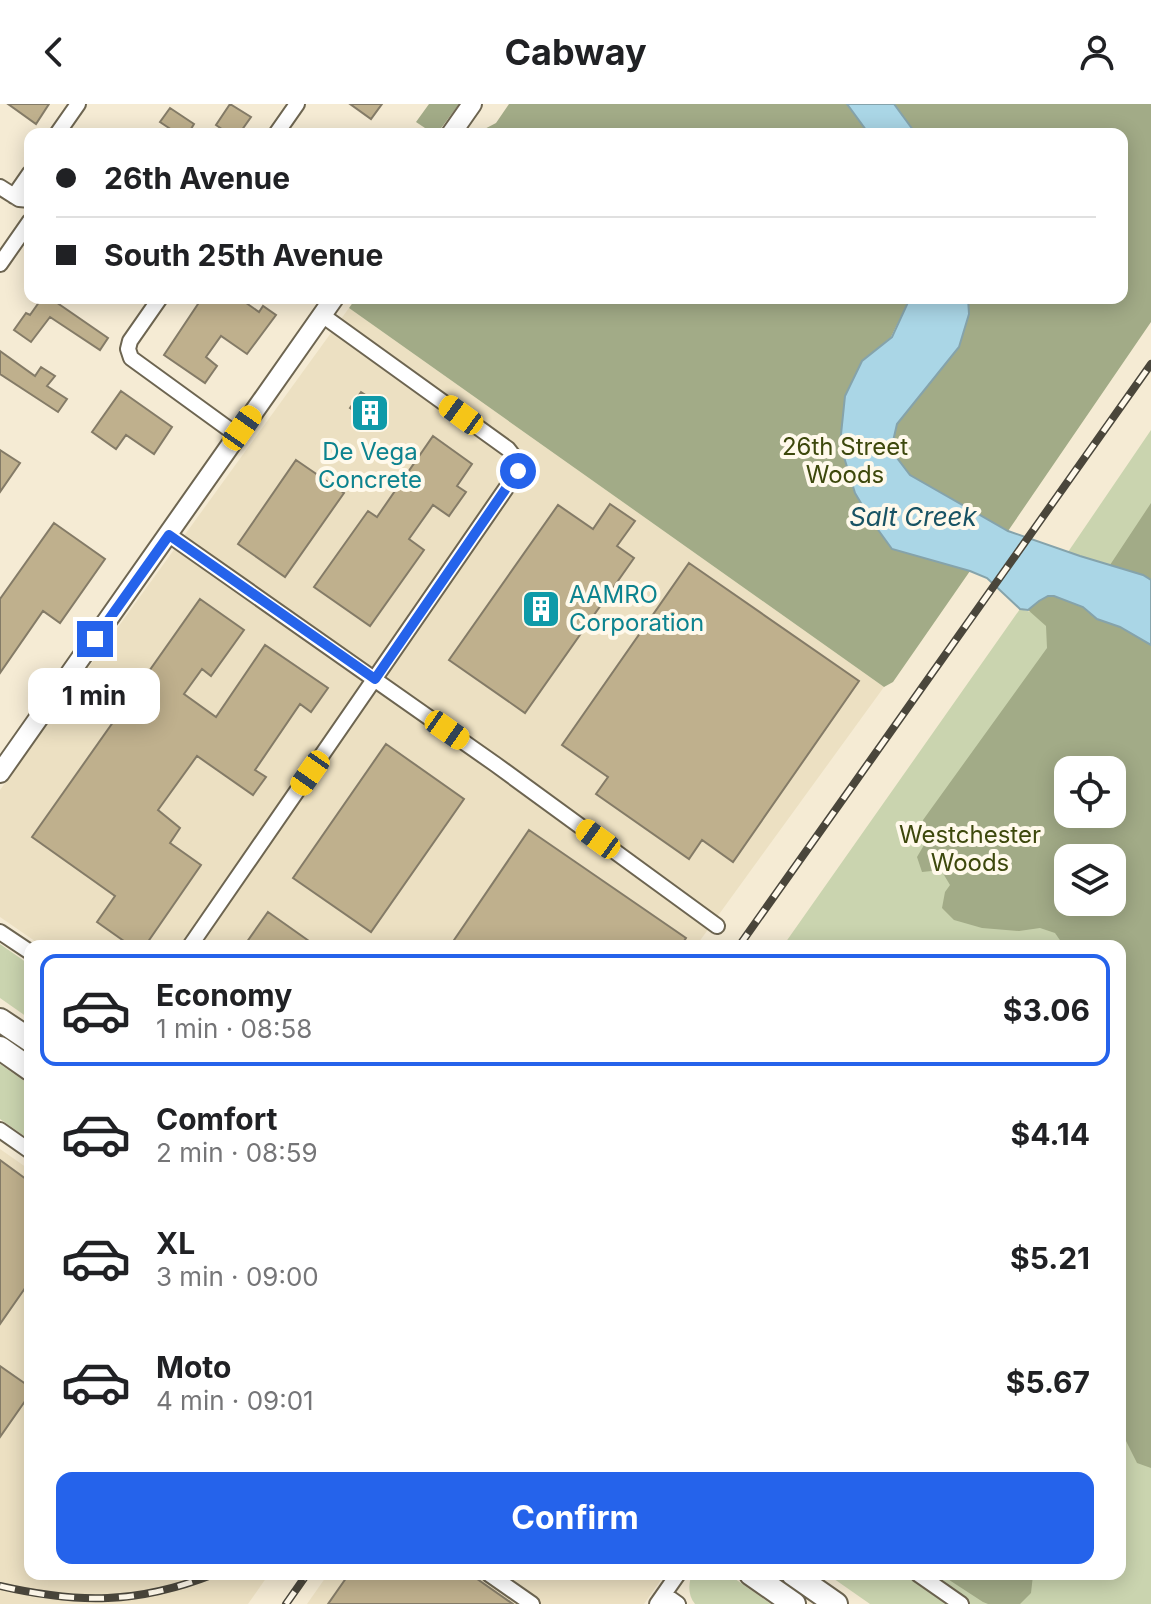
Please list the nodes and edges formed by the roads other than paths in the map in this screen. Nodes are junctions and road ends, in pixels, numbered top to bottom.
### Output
1 (78, 104) edge
2 (297, 104) edge
3 (472, 104) edge
4 (61, 128) edge
5 (280, 128) edge
6 (455, 128) edge
7 (24, 182) edge
8 (0, 187) edge
9 (14, 196) junction
10 (24, 198) edge
11 (24, 230) edge
12 (0, 264) edge
13 (156, 304) edge
14 (330, 304) edge
15 (322, 315) junction
16 (237, 435) junction
17 (169, 535) junction
18 (375, 679) junction
19 (0, 773) edge
20 (717, 926) dead end
21 (0, 932) edge
22 (194, 940) edge
23 (24, 948) edge
24 (0, 1020) edge
25 (24, 1036) edge
26 (0, 1048) edge
27 (24, 1065) edge
28 (0, 1130) edge
29 (24, 1147) edge
30 (498, 1580) edge
31 (674, 1580) edge
32 (759, 1580) edge
33 (802, 1580) edge
34 (927, 1580) edge
35 (661, 1599) edge
36 (532, 1604) edge
37 (678, 1604) edge
38 (794, 1604) edge
39 (836, 1604) edge
40 (961, 1604) edge

1 - 4 street
2 - 5 street
3 - 6 street
7 - 9 street
8 - 9 street
9 - 10 street
11 - 12 street
13 - 16 street
14 - 15 street
15 - 16 street
15 - 18 street
16 - 17 street
17 - 18 street
17 - 19 street
18 - 20 street
18 - 22 street
21 - 23 street
24 - 25 main road
26 - 27 main road
28 - 29 street
30 - 36 street
31 - 35 street
32 - 38 main road
33 - 39 main road
34 - 40 street
35 - 37 street

